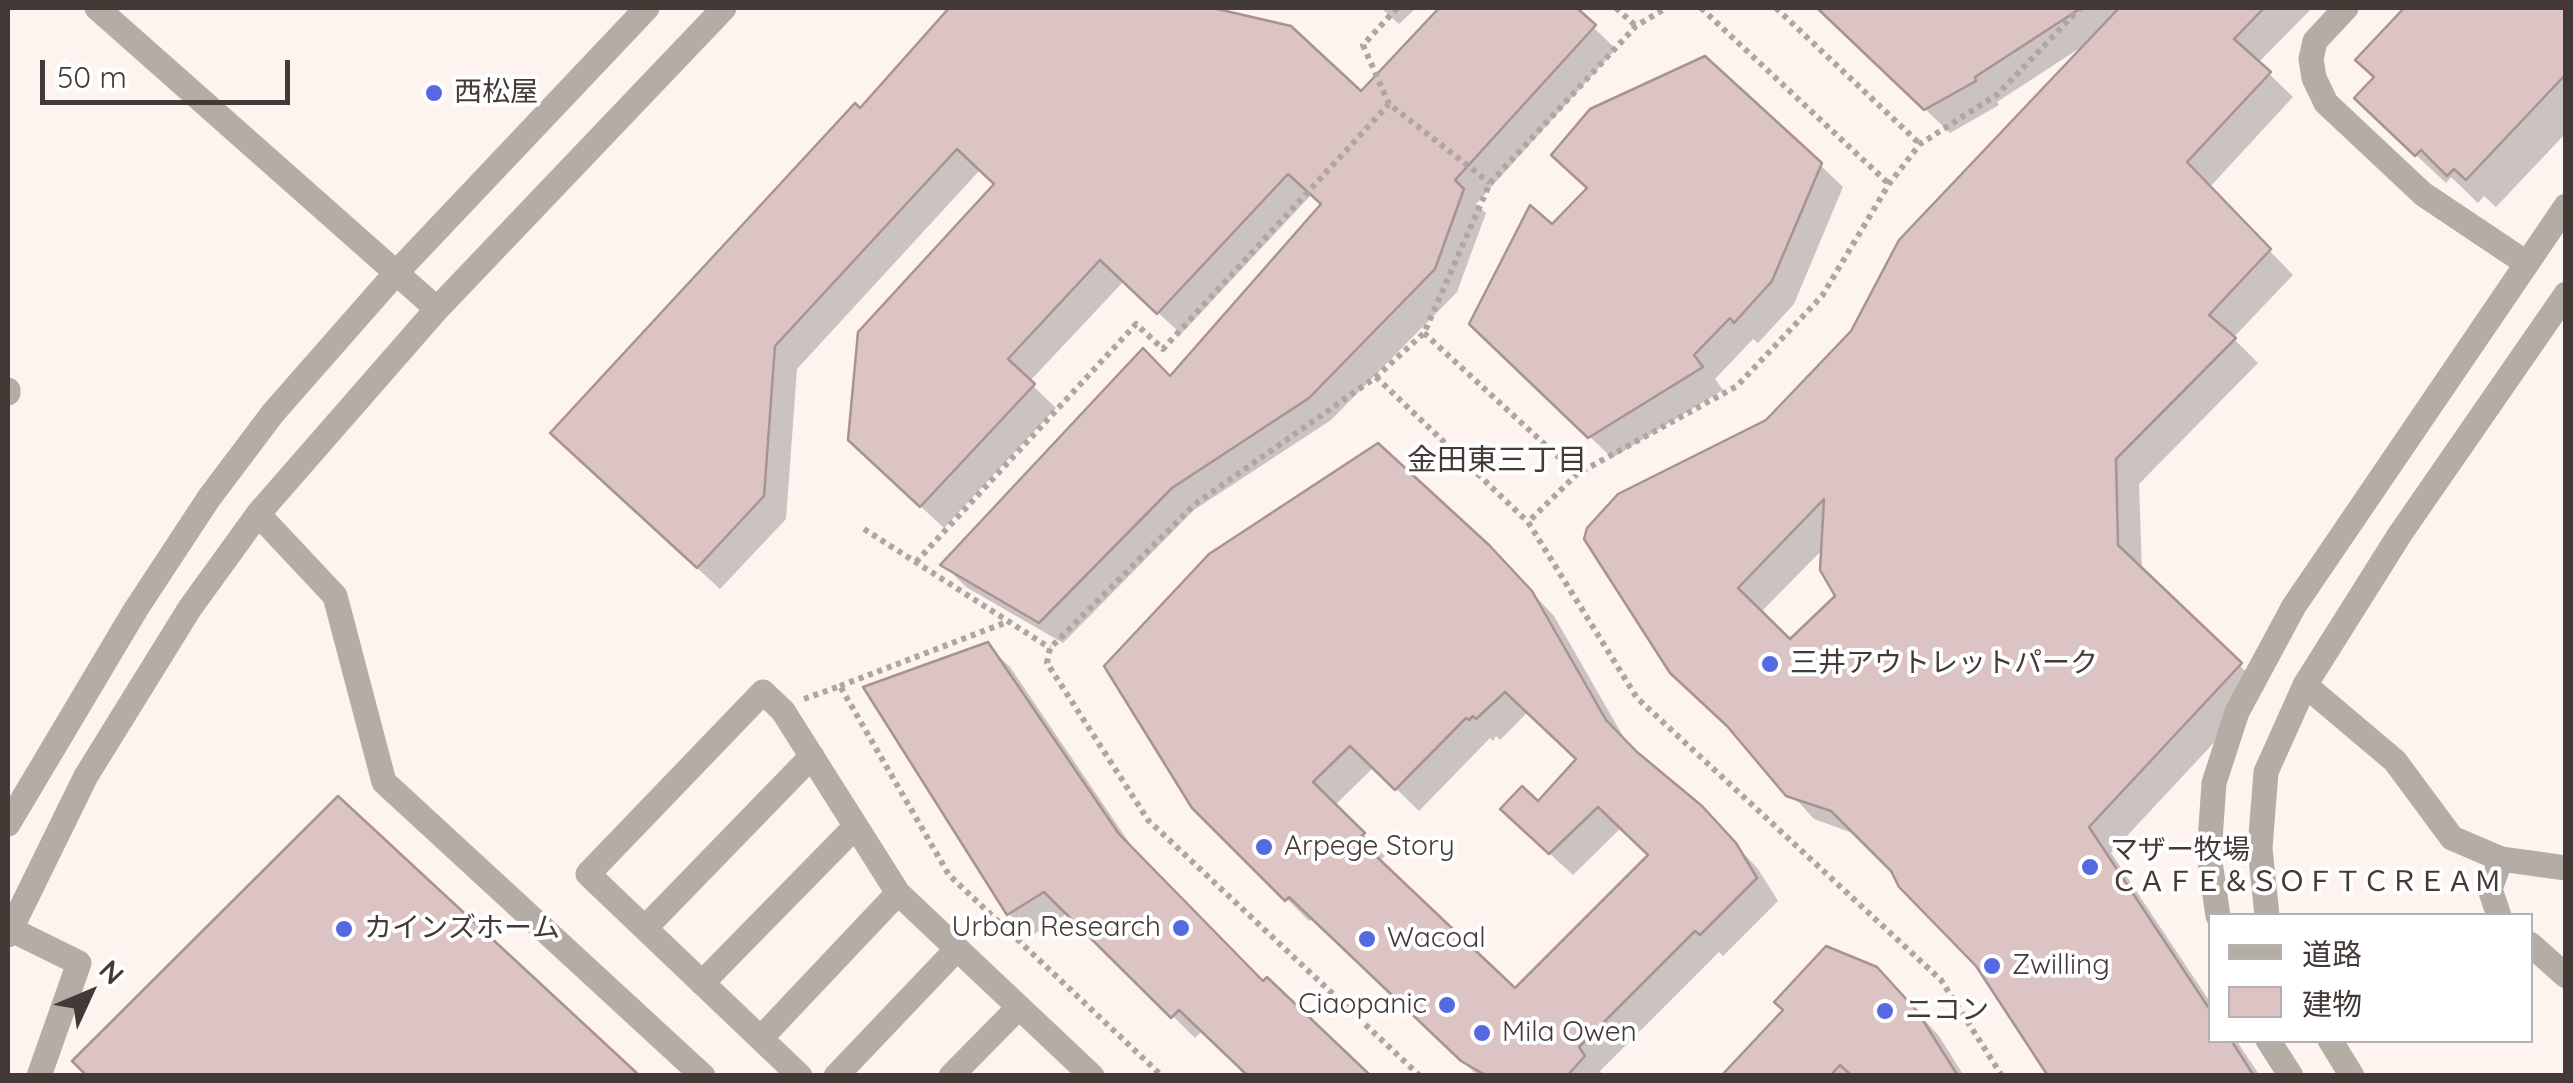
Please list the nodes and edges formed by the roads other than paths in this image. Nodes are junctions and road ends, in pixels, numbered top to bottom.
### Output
1 (97, 8) edge
2 (647, 8) edge
3 (724, 8) edge
4 (2346, 8) edge
5 (2566, 206) edge
6 (2526, 263) junction
7 (396, 273) junction
8 (2566, 294) edge
9 (438, 310) junction
10 (258, 514) junction
11 (2305, 685) junction
12 (812, 756) junction
13 (8, 824) edge
14 (855, 827) junction
15 (2501, 859) junction
16 (2566, 868) edge
17 (898, 893) junction
18 (2218, 913) edge
19 (2267, 913) edge
20 (2498, 913) edge
21 (645, 928) junction
22 (9, 932) edge
23 (2533, 947) edge
24 (957, 949) junction
25 (2566, 976) edge
26 (702, 983) junction
27 (1019, 1007) junction
28 (761, 1038) junction
29 (2270, 1043) edge
30 (2332, 1043) edge
31 (1076, 1070) edge
32 (38, 1076) edge
33 (703, 1076) edge
34 (800, 1076) edge
35 (836, 1076) edge
36 (951, 1076) edge
37 (2291, 1076) edge
38 (2352, 1076) edge

1 - 7 street
2 - 7 street
3 - 9 street
4 - 6 street
5 - 6 street
6 - 18 street
7 - 9 street
7 - 13 street
8 - 11 street
9 - 10 street
10 - 22 street
10 - 33 street
11 - 15 street
11 - 19 street
12 - 14 street
12 - 21 street
12 - 21 street
14 - 17 street
14 - 26 street
15 - 16 street
15 - 20 street
17 - 24 street
17 - 28 street
21 - 26 street
22 - 32 street
23 - 25 street
24 - 27 street
24 - 35 street
26 - 28 street
27 - 31 street
27 - 36 street
28 - 34 street
29 - 37 street
30 - 38 street

